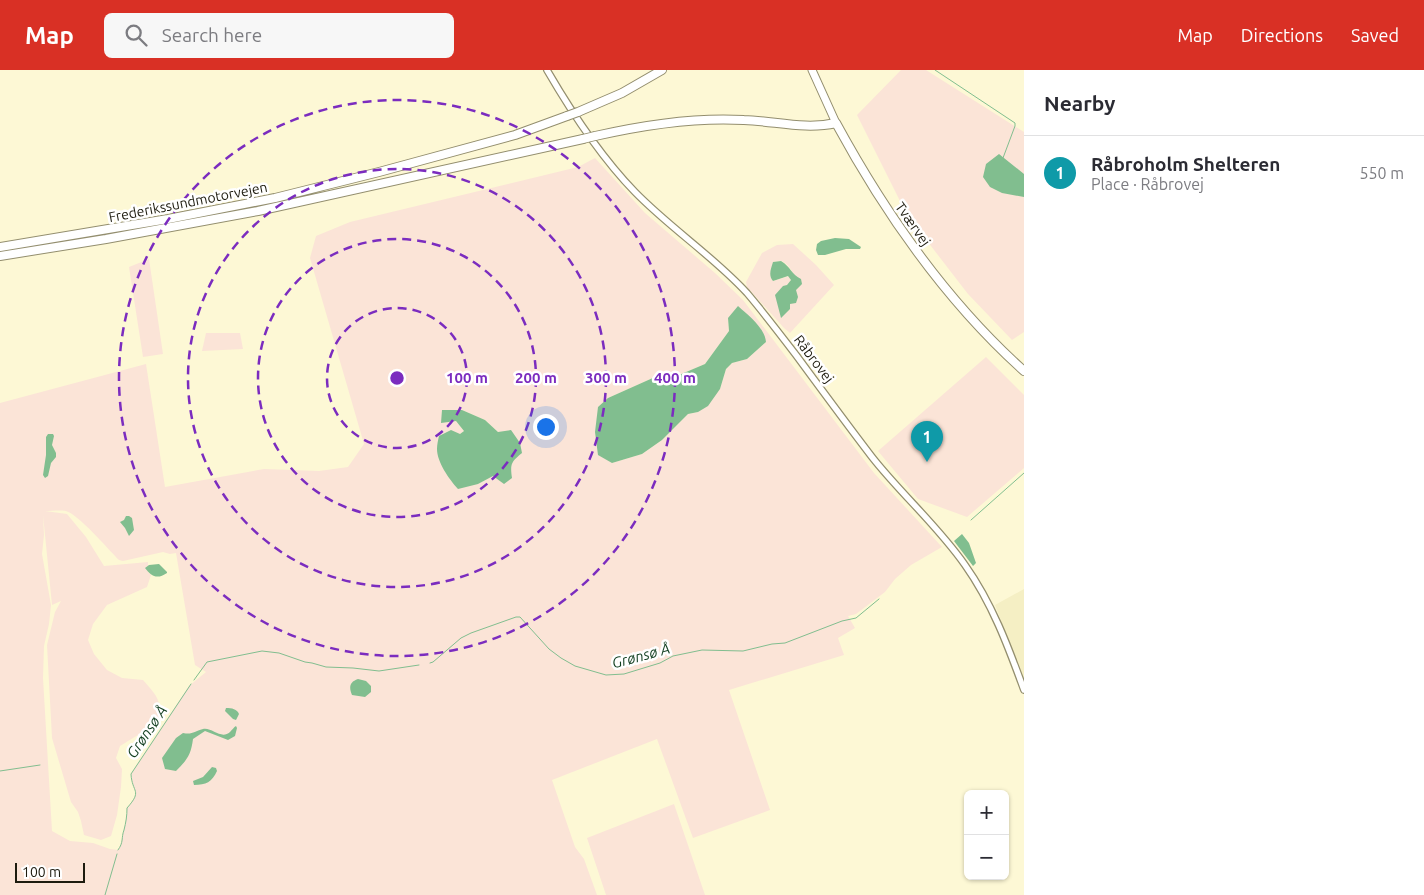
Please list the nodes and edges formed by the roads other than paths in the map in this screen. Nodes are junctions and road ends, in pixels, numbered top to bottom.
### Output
1 (547, 70) edge
2 (662, 70) edge
3 (812, 70) edge
4 (836, 123) junction
5 (0, 247) edge
6 (4, 255) edge
7 (1024, 372) edge
8 (1024, 690) edge

1 - 8 street, Råbrovej
2 - 5 highway, Frederikssundmotorvejen, bridge
3 - 4 main road, Tværvej
4 - 6 highway, bridge
4 - 7 highway, Tværvej

